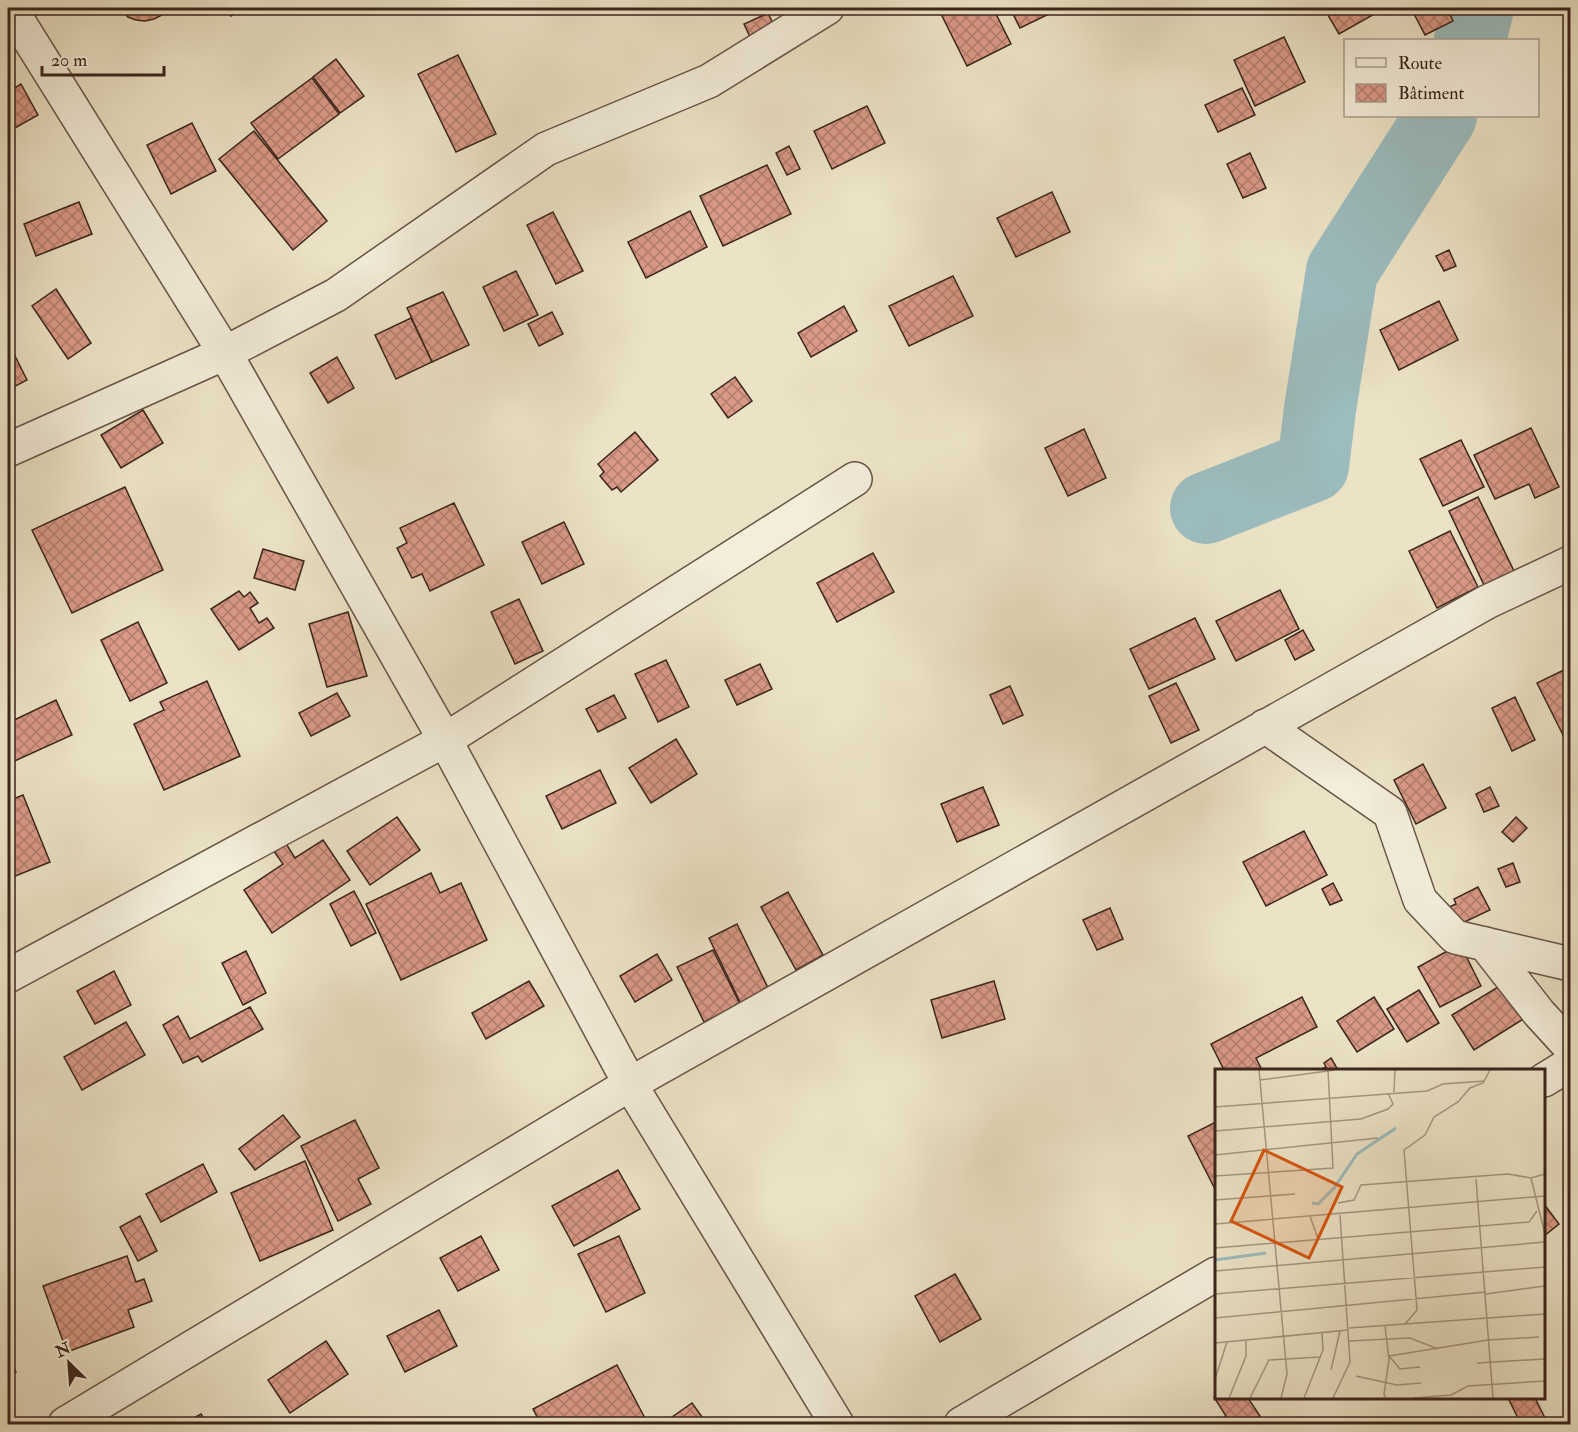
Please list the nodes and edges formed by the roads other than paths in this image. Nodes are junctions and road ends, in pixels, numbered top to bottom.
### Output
1 (10, 8) edge
2 (827, 8) edge
3 (225, 354) junction
4 (8, 450) edge
5 (855, 479) dead end
6 (1570, 563) edge
7 (1265, 726) junction
8 (445, 740) junction
9 (1485, 944) junction
10 (1570, 964) edge
11 (8, 976) edge
12 (1570, 1047) edge
13 (1570, 1065) edge
14 (1545, 1079) edge
15 (630, 1084) junction
16 (1215, 1275) edge
17 (65, 1425) edge
18 (837, 1425) edge
19 (961, 1425) edge

1 - 3 street
2 - 3 street
3 - 4 street
3 - 8 street
5 - 8 street
6 - 7 street
7 - 9 street
7 - 15 street
8 - 11 street
8 - 15 street
9 - 10 street
9 - 12 street
13 - 14 street
15 - 17 street
15 - 18 street
16 - 19 street

